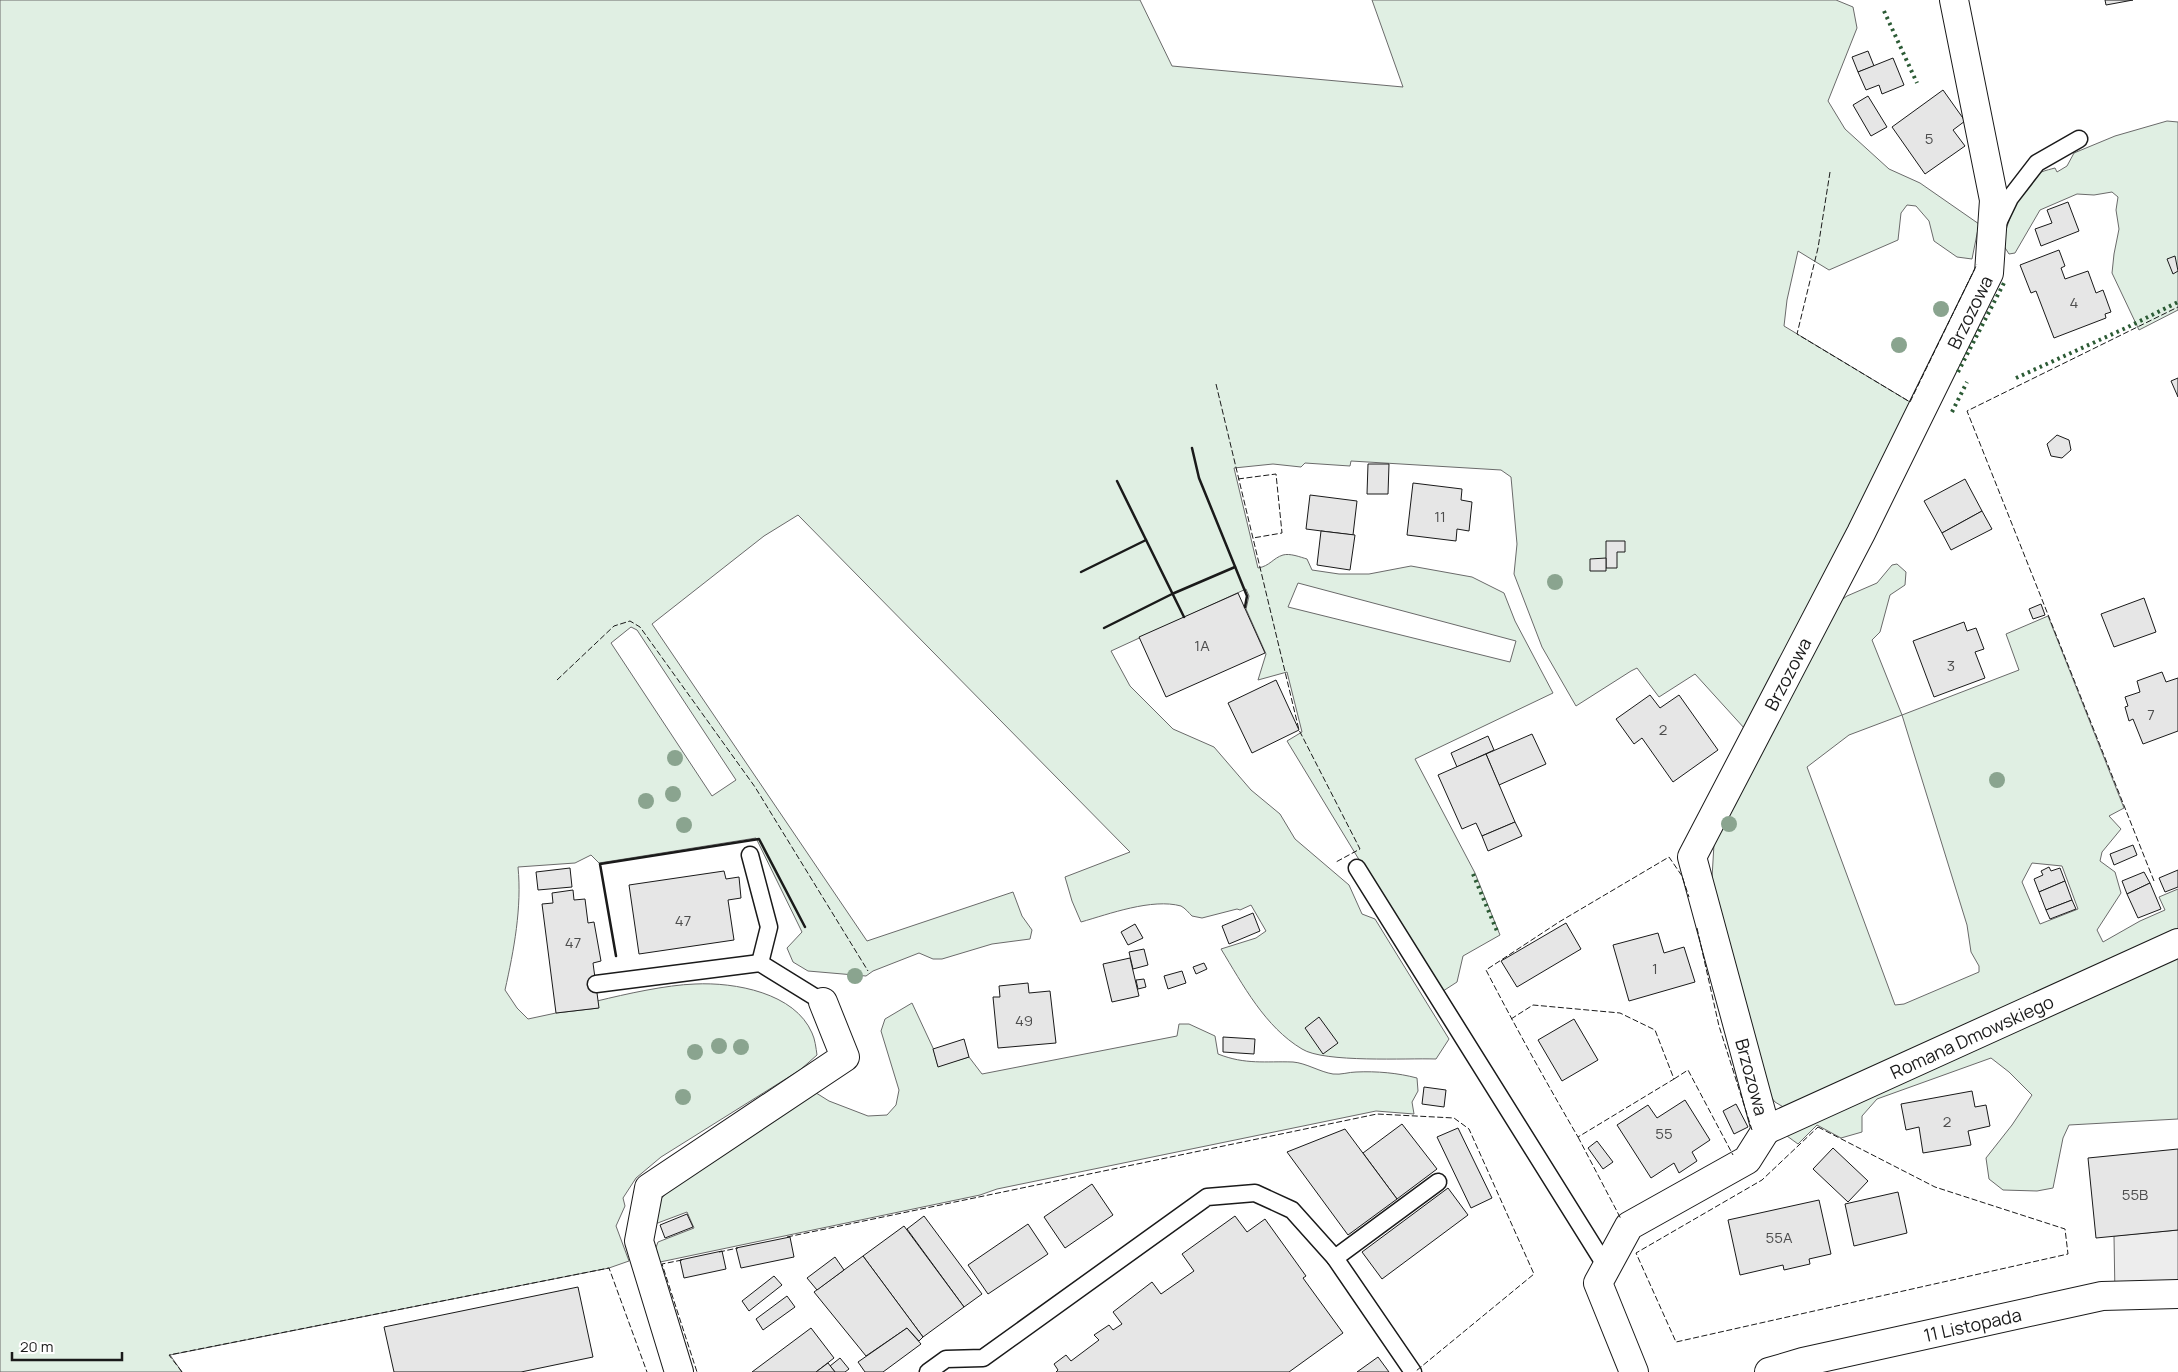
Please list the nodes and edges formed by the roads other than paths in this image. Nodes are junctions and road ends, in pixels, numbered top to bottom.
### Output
1 (1954, 0) edge
2 (2079, 139) dead end
3 (1990, 224) junction
4 (750, 855) dead end
5 (1356, 868) dead end
6 (2178, 942) edge
7 (760, 963) junction
8 (596, 984) dead end
9 (823, 1002) joint
10 (1766, 1130) junction
11 (1438, 1182) dead end
12 (1335, 1258) junction
13 (1602, 1276) junction
14 (2178, 1294) edge
15 (679, 1372) edge
16 (928, 1372) edge
17 (1412, 1372) edge
18 (1634, 1372) edge
19 (1769, 1372) edge

1 - 3 street, Brzozowa
2 - 3 lane
3 - 10 street, Brzozowa
4 - 7 lane
5 - 13 lane
6 - 10 street, Romana Dmowskiego
7 - 8 lane
7 - 9 lane
9 - 15 street
10 - 13 street, Brzozowa
11 - 12 lane
12 - 16 lane
12 - 17 lane
13 - 18 street
14 - 19 street, 11 Listopada

